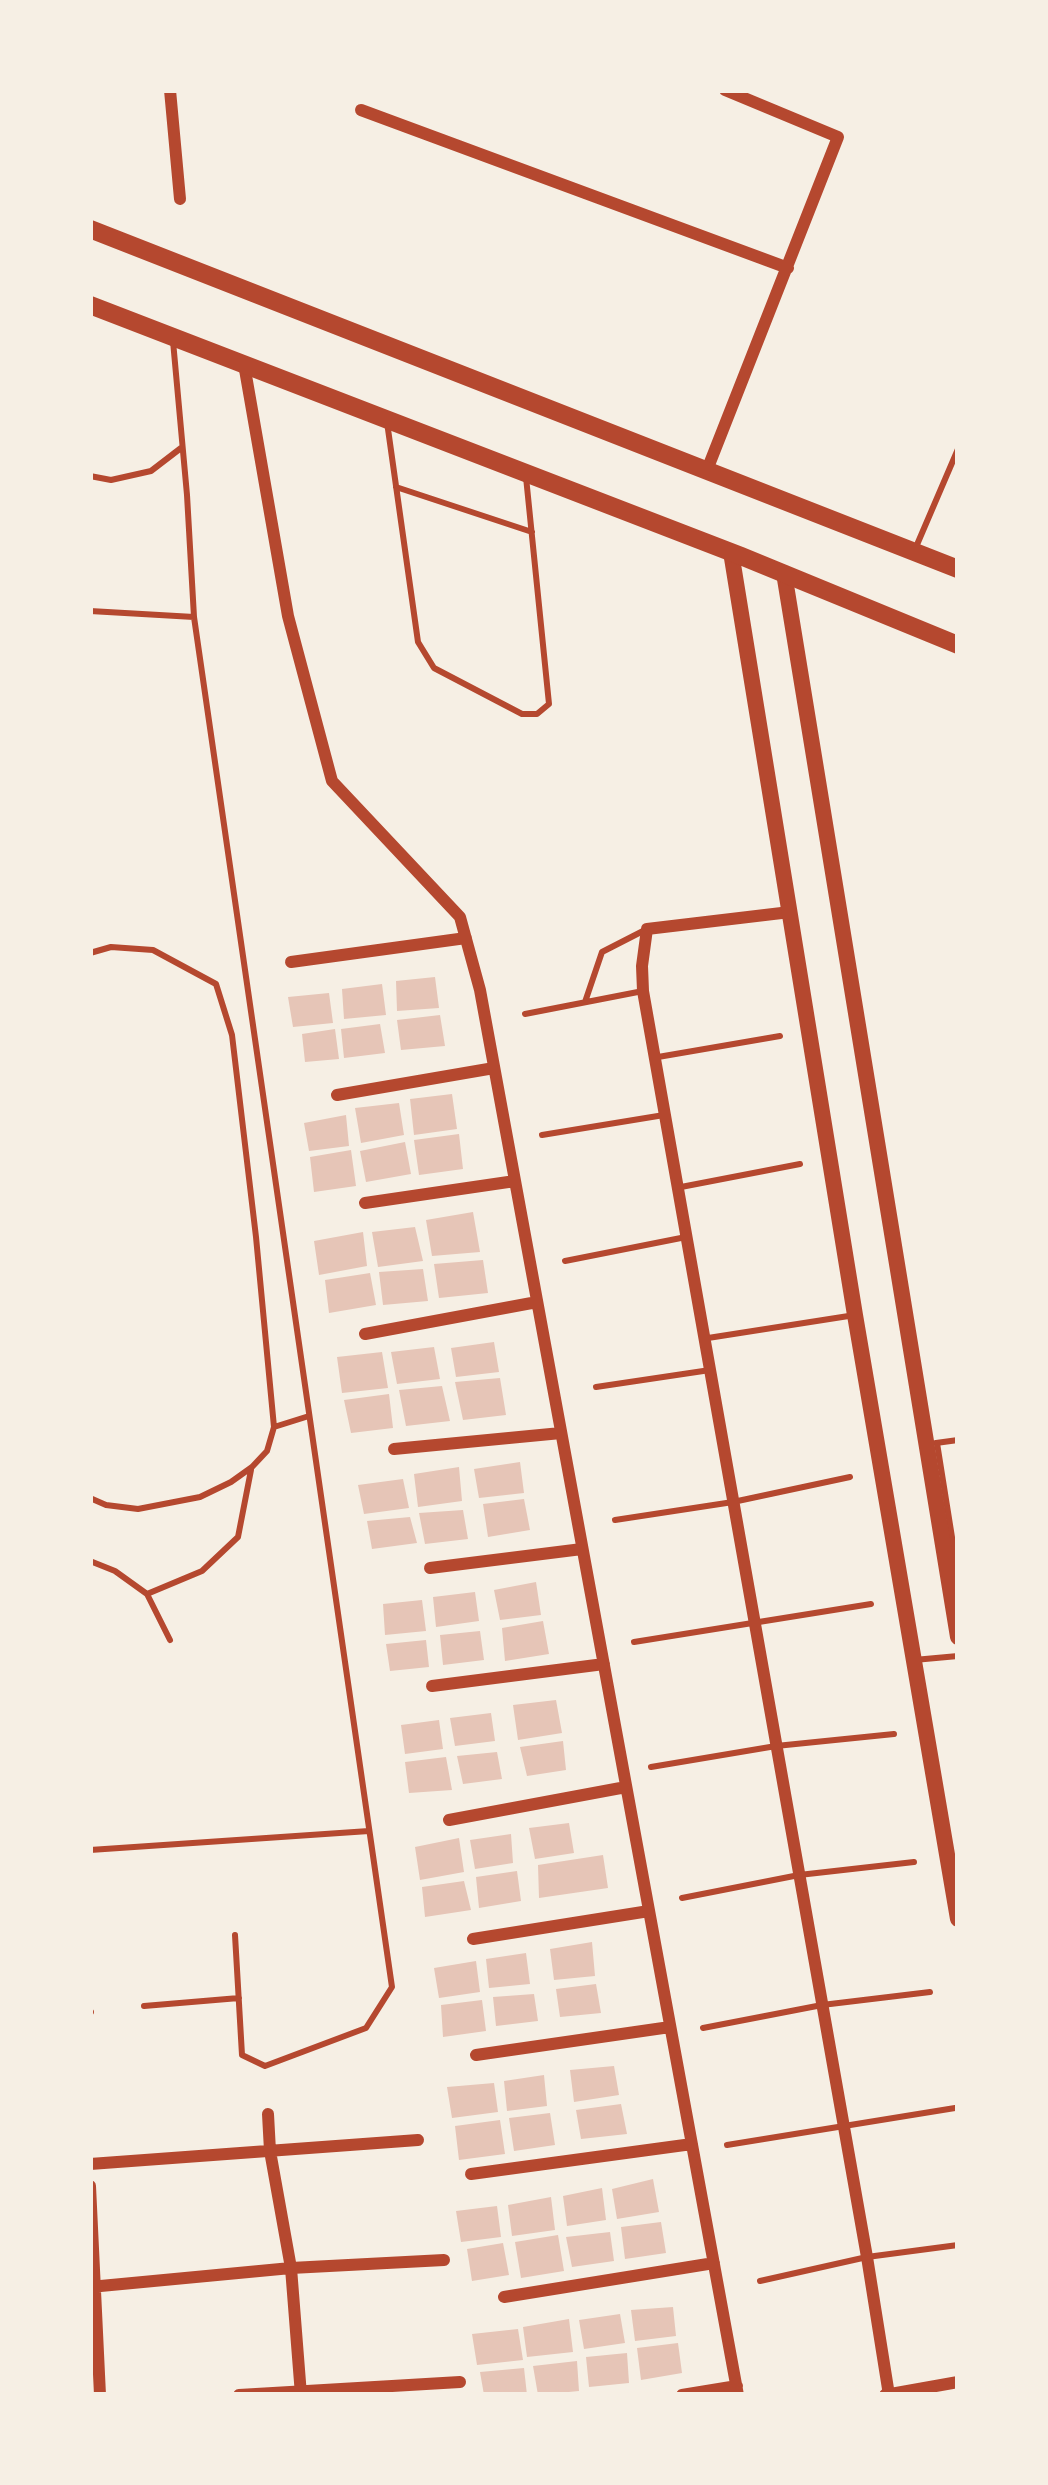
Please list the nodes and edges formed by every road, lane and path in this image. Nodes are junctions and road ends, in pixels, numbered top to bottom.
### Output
1 (170, 90) edge
2 (725, 90) edge
3 (362, 110) dead end
4 (180, 199) dead end
5 (90, 230) edge
6 (788, 268) junction
7 (90, 305) edge
8 (172, 338) junction
9 (244, 364) junction
10 (386, 420) junction
11 (181, 448) junction
12 (958, 449) edge
13 (707, 470) junction
14 (526, 474) junction
15 (90, 476) edge
16 (396, 487) junction
17 (532, 532) junction
18 (915, 551) junction
19 (731, 552) junction
20 (958, 569) edge
21 (784, 573) junction
22 (90, 610) edge
23 (194, 616) junction
24 (958, 646) edge
25 (790, 912) junction
26 (647, 929) junction
27 (466, 938) junction
28 (90, 953) edge
29 (291, 962) dead end
30 (643, 992) junction
31 (585, 1002) junction
32 (525, 1014) dead end
33 (780, 1036) dead end
34 (654, 1057) junction
35 (494, 1067) junction
36 (337, 1095) dead end
37 (664, 1115) junction
38 (542, 1135) dead end
39 (800, 1164) dead end
40 (515, 1181) junction
41 (677, 1188) junction
42 (364, 1203) dead end
43 (686, 1237) junction
44 (565, 1261) dead end
45 (537, 1302) junction
46 (855, 1315) junction
47 (365, 1334) dead end
48 (704, 1339) junction
49 (710, 1370) junction
50 (596, 1387) dead end
51 (309, 1416) junction
52 (274, 1427) junction
53 (561, 1432) junction
54 (958, 1440) edge
55 (932, 1443) junction
56 (394, 1449) dead end
57 (252, 1467) junction
58 (850, 1477) dead end
59 (90, 1498) edge
60 (733, 1502) junction
61 (614, 1520) dead end
62 (582, 1549) junction
63 (90, 1561) edge
64 (430, 1568) dead end
65 (958, 1575) edge
66 (148, 1594) junction
67 (871, 1604) dead end
68 (754, 1621) junction
69 (958, 1637) edge
70 (170, 1640) dead end
71 (634, 1642) dead end
72 (958, 1656) edge
73 (914, 1660) junction
74 (604, 1664) junction
75 (432, 1686) dead end
76 (894, 1734) dead end
77 (776, 1746) junction
78 (651, 1767) dead end
79 (626, 1787) junction
80 (449, 1820) dead end
81 (370, 1831) junction
82 (90, 1850) edge
83 (914, 1862) dead end
84 (799, 1875) junction
85 (682, 1898) dead end
86 (649, 1911) junction
87 (958, 1919) edge
88 (236, 1935) dead end
89 (473, 1939) dead end
90 (930, 1992) dead end
91 (239, 1998) junction
92 (823, 2005) junction
93 (144, 2006) dead end
94 (670, 2027) junction
95 (703, 2028) dead end
96 (476, 2055) dead end
97 (955, 2108) dead end
98 (268, 2114) dead end
99 (844, 2124) junction
100 (418, 2140) dead end
101 (692, 2144) junction
102 (727, 2145) dead end
103 (270, 2151) junction
104 (90, 2164) edge
105 (471, 2174) dead end
106 (90, 2186) edge
107 (958, 2245) edge
108 (867, 2257) junction
109 (444, 2260) dead end
110 (714, 2263) junction
111 (291, 2268) junction
112 (760, 2281) dead end
113 (92, 2286) edge
114 (504, 2296) dead end
115 (460, 2382) dead end
116 (958, 2382) edge
117 (737, 2390) edge
118 (301, 2392) edge
119 (100, 2395) edge
120 (239, 2395) edge
121 (682, 2395) edge
122 (887, 2395) edge

1 - 4 street
2 - 6 street
3 - 6 street
5 - 13 main road
6 - 13 street
7 - 8 main road
8 - 9 main road
8 - 11 lane
9 - 10 main road
9 - 27 street
10 - 14 main road
10 - 16 lane
11 - 15 lane
11 - 23 lane
12 - 18 lane
13 - 18 main road
14 - 17 lane
14 - 19 main road
16 - 17 lane
16 - 17 lane
18 - 20 main road
19 - 21 main road
19 - 25 street
21 - 24 main road
21 - 55 street
22 - 23 lane
23 - 51 lane
25 - 26 street
25 - 46 street
26 - 30 street
26 - 31 lane
27 - 29 street
27 - 35 street
28 - 52 lane
30 - 31 lane
30 - 34 street
31 - 32 lane
33 - 34 lane
34 - 37 street
35 - 36 street
35 - 40 street
37 - 38 lane
37 - 41 street
39 - 41 lane
40 - 42 street
40 - 45 street
41 - 43 street
43 - 44 lane
43 - 48 street
45 - 47 street
45 - 53 street
46 - 48 lane
46 - 73 street
48 - 49 street
49 - 50 lane
49 - 60 street
51 - 52 lane
51 - 81 lane
52 - 57 lane
53 - 56 street
53 - 62 street
54 - 55 lane
55 - 65 lane
55 - 69 street
57 - 59 lane
57 - 66 lane
58 - 60 lane
60 - 61 lane
60 - 68 street
62 - 64 street
62 - 74 street
63 - 66 lane
66 - 70 lane
67 - 68 lane
68 - 71 lane
68 - 77 street
72 - 73 lane
73 - 87 street
74 - 75 street
74 - 79 street
76 - 77 lane
77 - 78 lane
77 - 84 street
79 - 80 street
79 - 86 street
81 - 82 lane
81 - 91 lane
83 - 84 lane
84 - 85 lane
84 - 92 street
86 - 89 street
86 - 94 street
88 - 91 lane
90 - 92 lane
91 - 93 lane
92 - 95 lane
92 - 99 street
94 - 96 street
94 - 101 street
97 - 99 lane
98 - 103 street
99 - 102 lane
99 - 108 street
100 - 103 street
101 - 105 street
101 - 110 street
103 - 104 street
103 - 111 street
106 - 113 street
107 - 108 lane
108 - 112 lane
108 - 122 street
109 - 111 street
110 - 114 street
110 - 117 street
111 - 113 street
111 - 118 street
113 - 119 street
115 - 118 street
116 - 122 street
117 - 121 street
118 - 120 street

